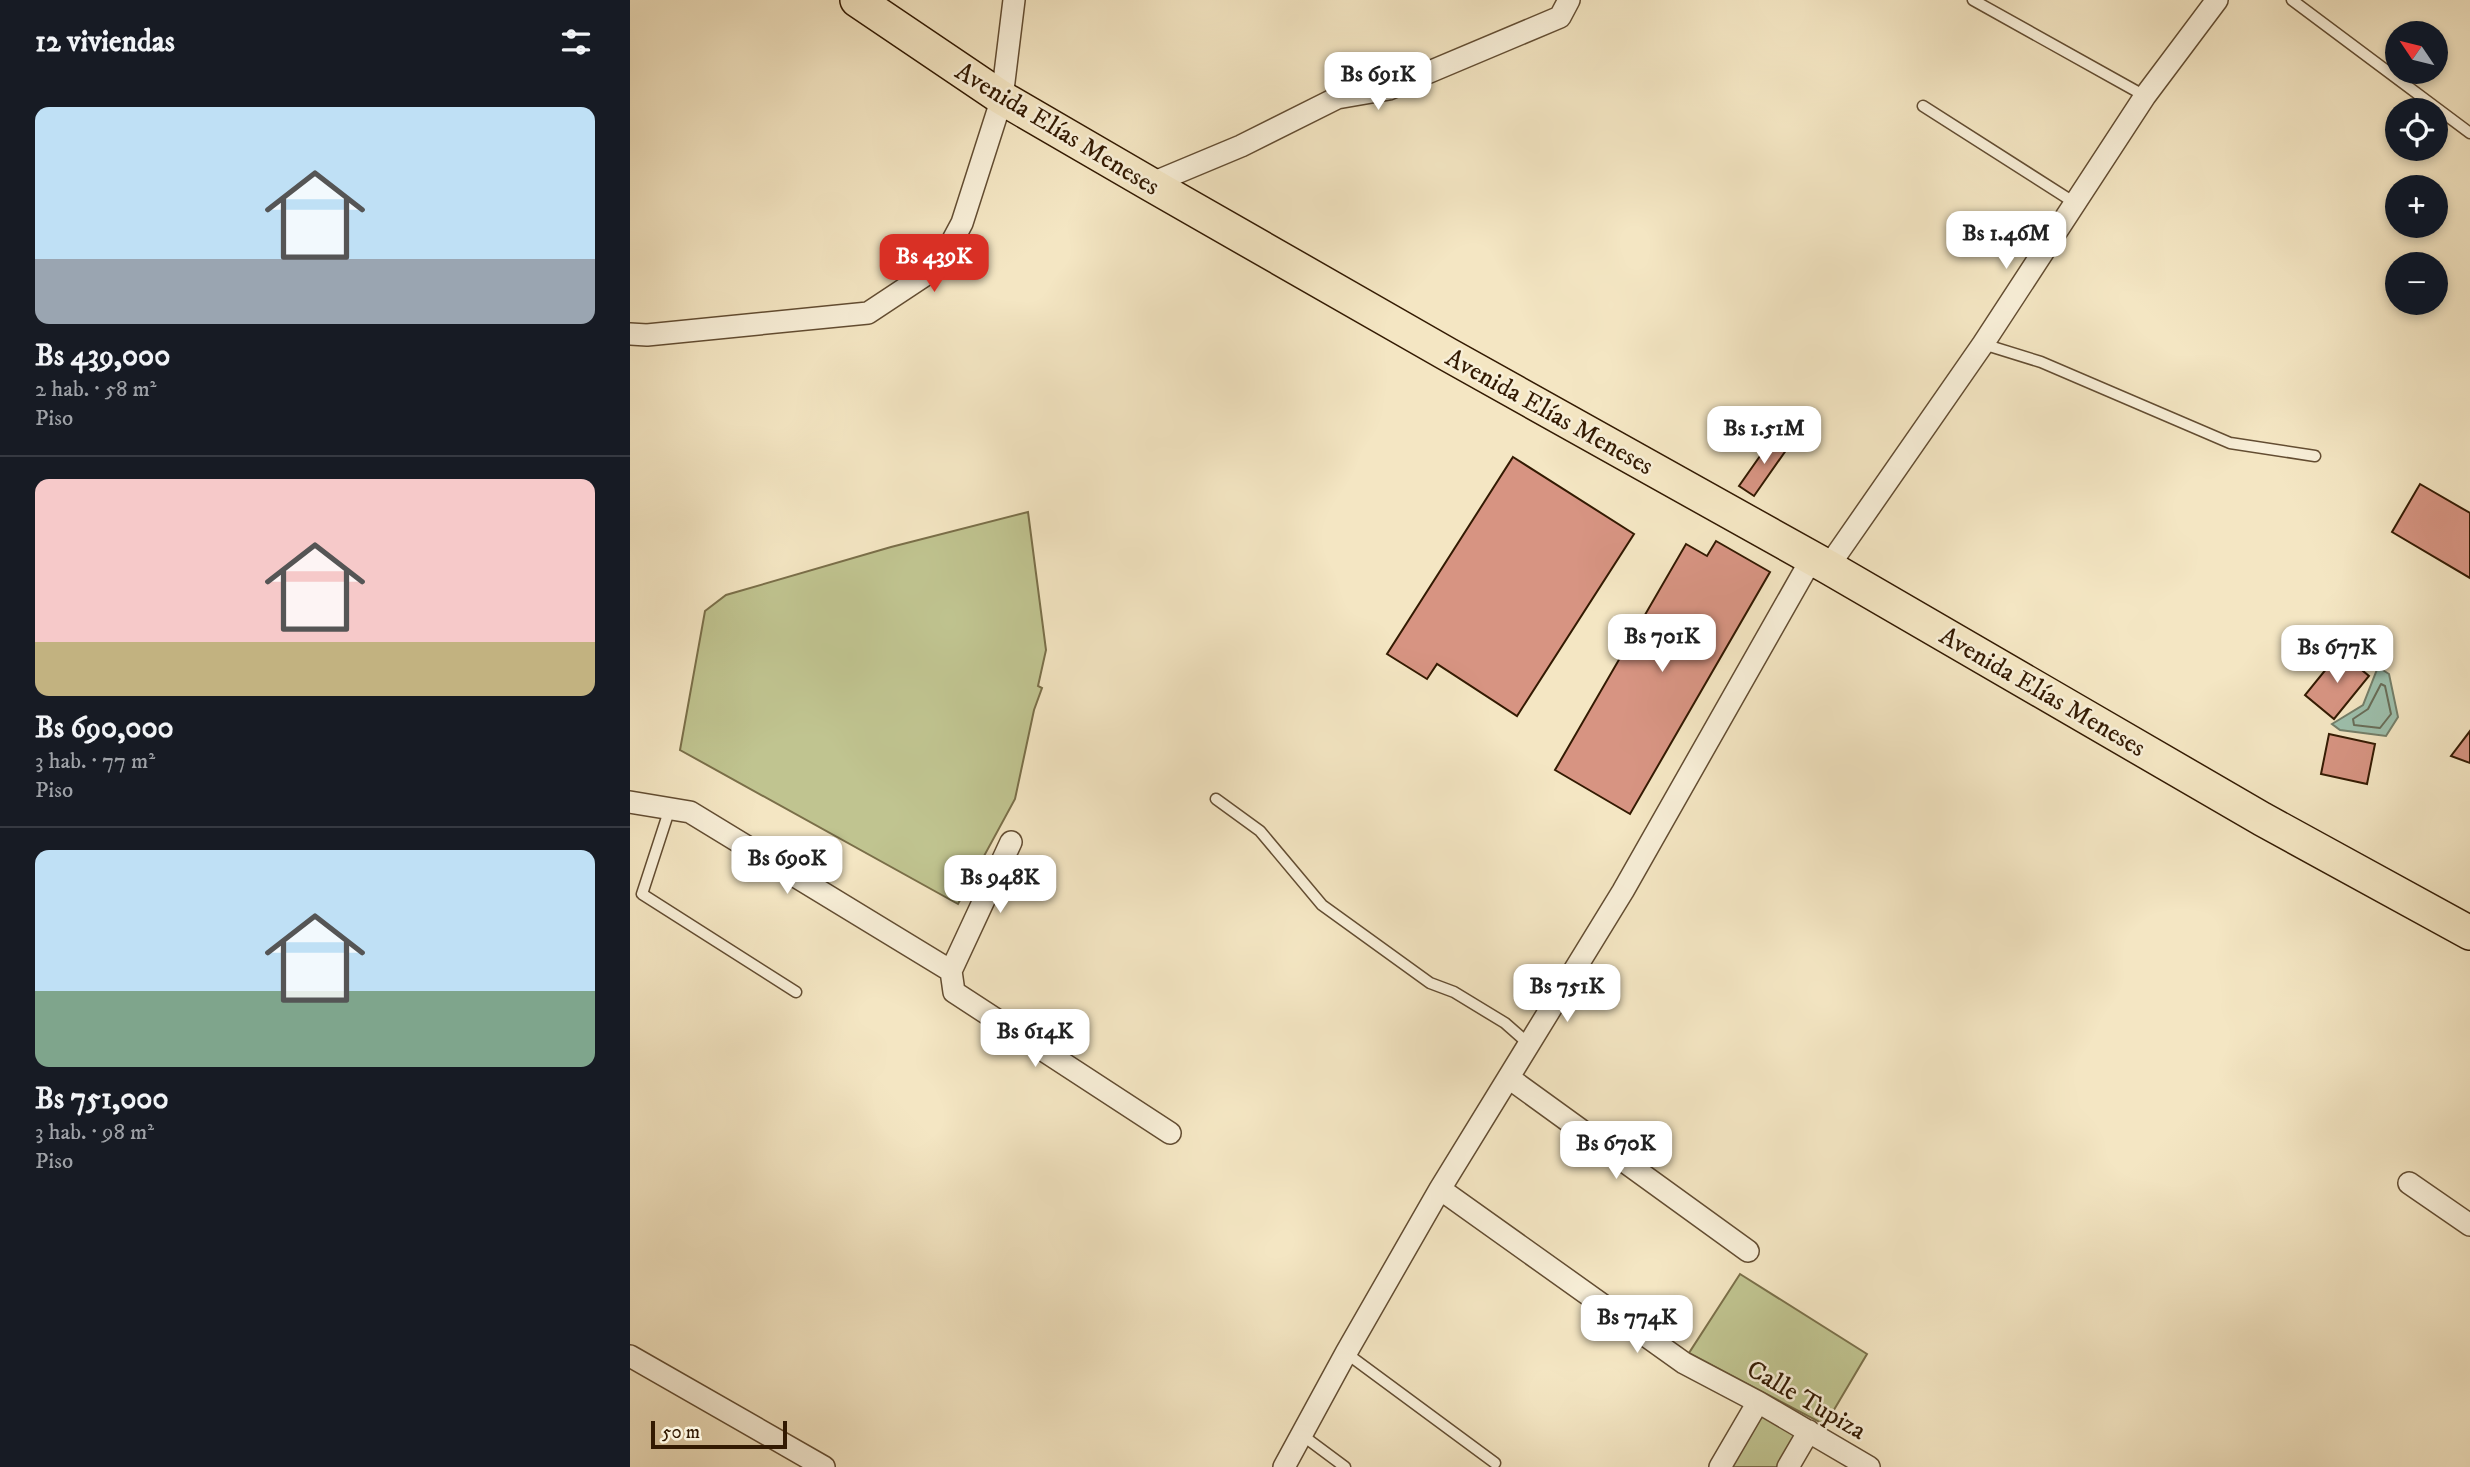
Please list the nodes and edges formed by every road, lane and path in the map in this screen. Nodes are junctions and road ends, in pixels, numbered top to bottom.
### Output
1 (857, 0) edge
2 (1014, 0) edge
3 (1569, 0) edge
4 (1973, 0) edge
5 (2217, 0) edge
6 (2292, 0) edge
7 (2145, 96) junction
8 (1002, 98) junction
9 (1923, 106) dead end
10 (2470, 133) edge
11 (1150, 184) junction
12 (2075, 203) junction
13 (630, 334) edge
14 (1983, 344) junction
15 (2315, 456) dead end
16 (1820, 562) junction
17 (1216, 799) dead end
18 (630, 803) edge
19 (670, 808) junction
20 (1011, 842) dead end
21 (2470, 933) edge
22 (951, 971) junction
23 (796, 992) dead end
24 (1530, 1045) junction
25 (1509, 1078) junction
26 (1170, 1133) dead end
27 (2409, 1184) dead end
28 (1440, 1189) junction
29 (2470, 1225) edge
30 (1748, 1251) dead end
31 (1346, 1353) junction
32 (630, 1356) edge
33 (1758, 1402) junction
34 (1809, 1432) junction
35 (1302, 1435) junction
36 (1496, 1463) dead end
37 (824, 1467) edge
38 (1284, 1467) edge
39 (1346, 1467) edge
40 (1720, 1467) edge
41 (1788, 1467) edge
42 (1869, 1467) edge

1 - 8 main road, Avenida Elías Meneses
2 - 8 street
3 - 11 street
4 - 7 lane
5 - 7 street
6 - 10 lane
7 - 12 street
8 - 11 main road, Avenida Elías Meneses
8 - 13 street
9 - 12 lane
11 - 16 main road, Avenida Elías Meneses
12 - 14 street
14 - 15 lane
14 - 16 street
16 - 21 main road, Avenida Elías Meneses
16 - 24 street
17 - 24 lane
18 - 19 street
19 - 22 street
19 - 23 lane
20 - 22 street
22 - 26 street
24 - 25 street
25 - 28 street
25 - 30 street
27 - 29 street
28 - 31 street
28 - 33 street, Calle Tupiza
31 - 35 street
31 - 36 lane
32 - 37 street
33 - 34 street, Calle Tupiza
33 - 40 street
34 - 41 street
34 - 42 street, Calle Tupiza
35 - 38 street
35 - 39 lane

